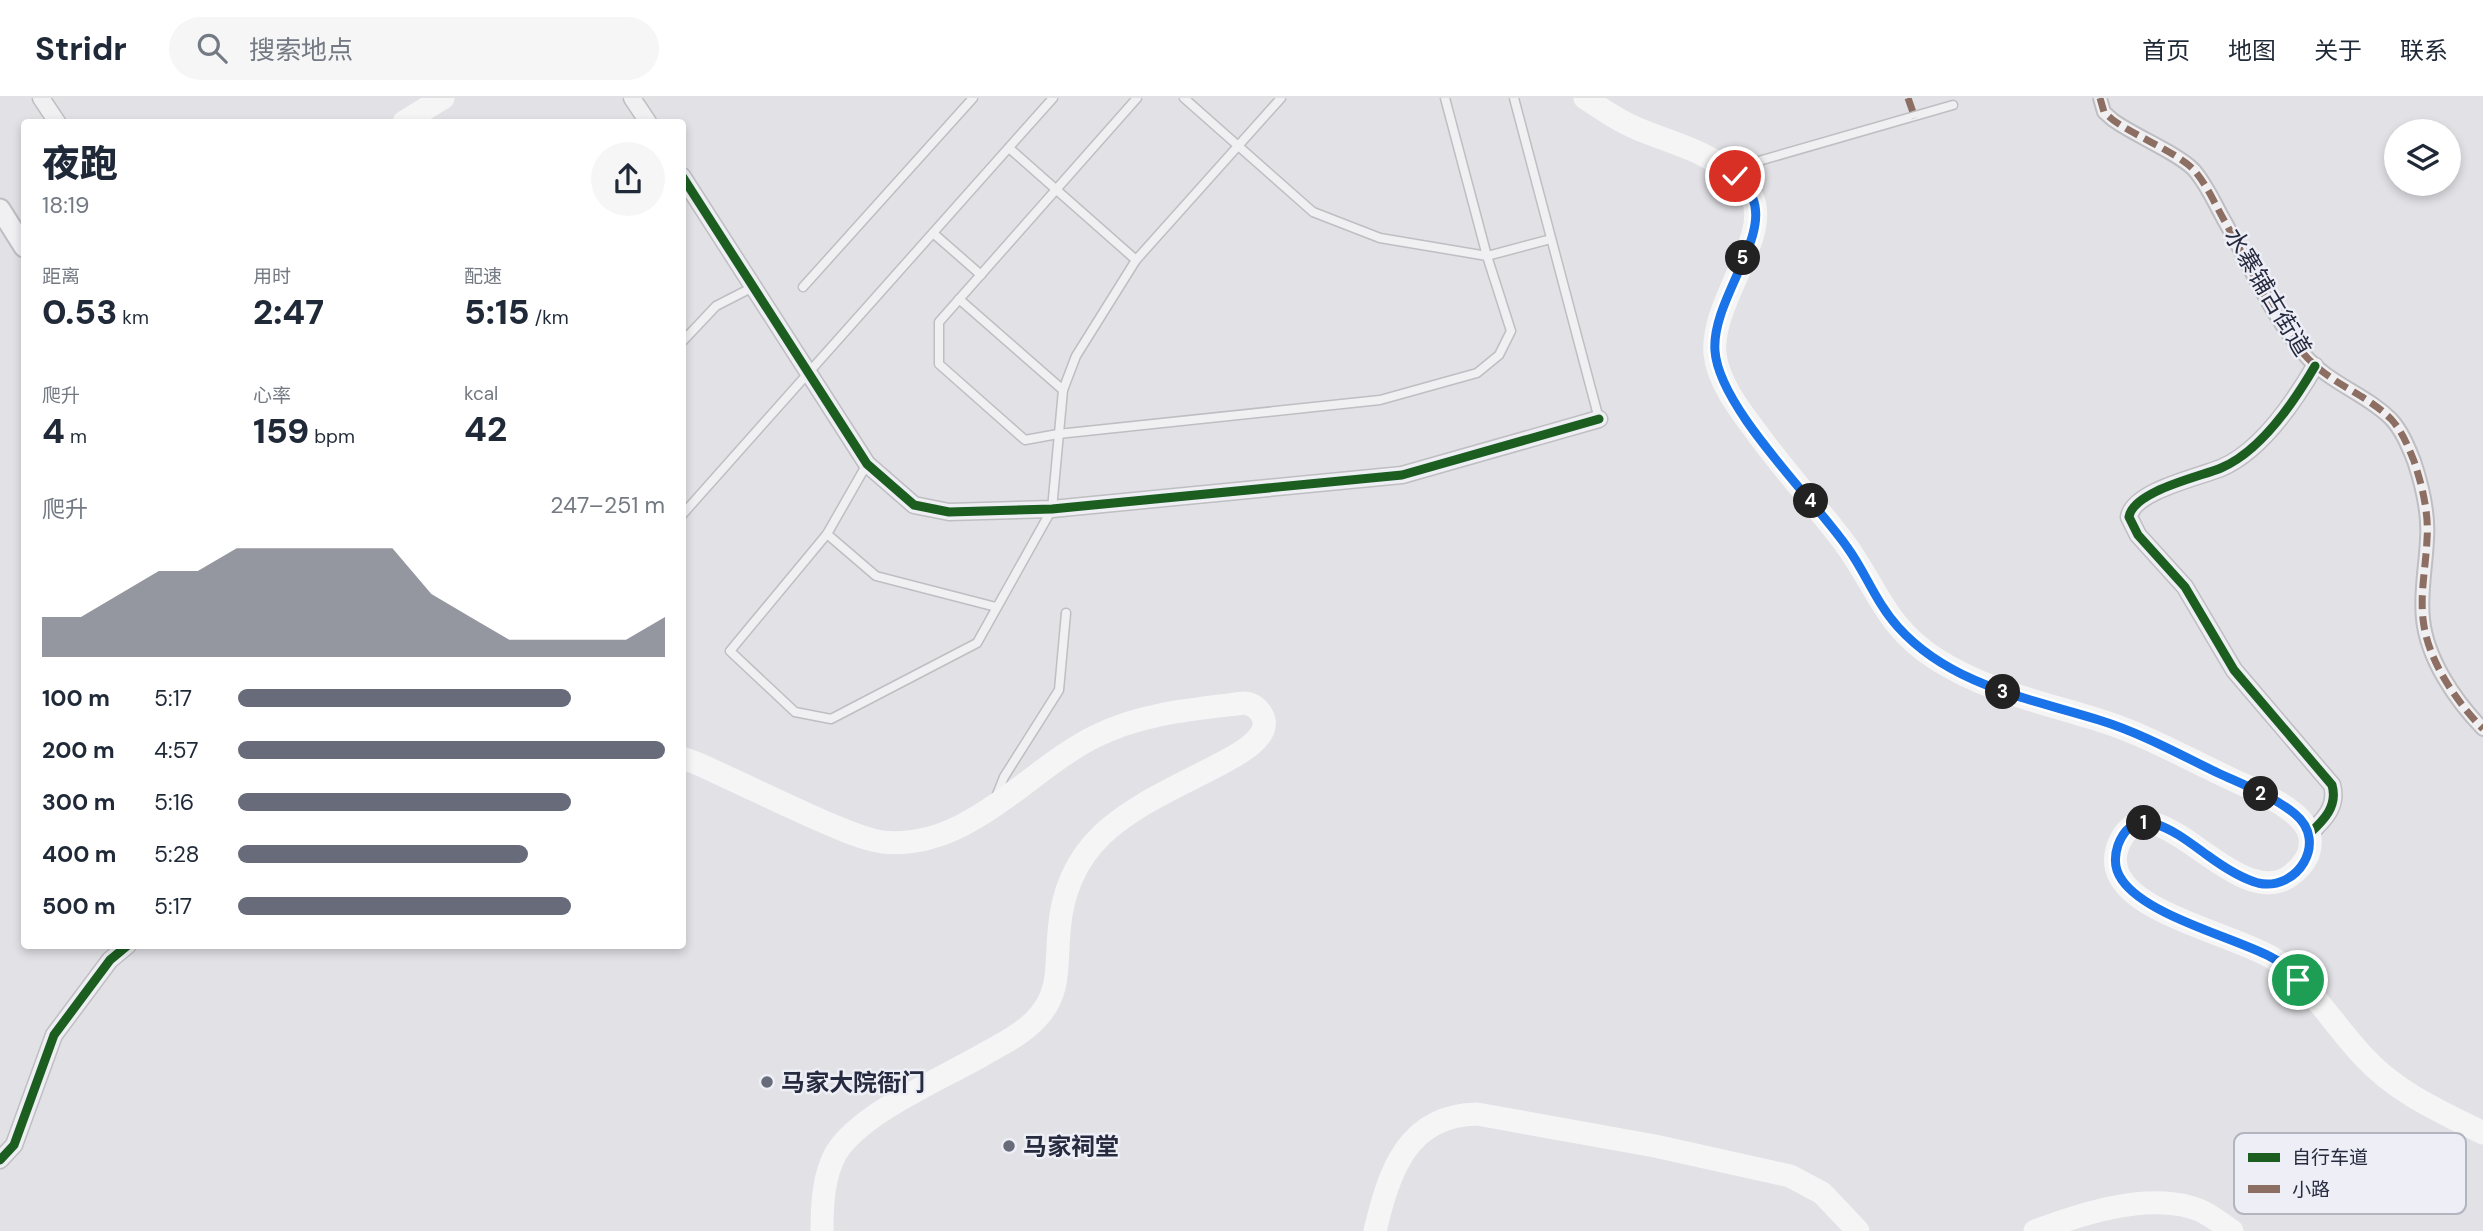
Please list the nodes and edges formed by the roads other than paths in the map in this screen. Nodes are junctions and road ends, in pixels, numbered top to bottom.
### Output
1 (41, 98) edge
2 (443, 98) edge
3 (632, 98) edge
4 (973, 98) edge
5 (1053, 98) edge
6 (1137, 98) edge
7 (1184, 98) edge
8 (1281, 98) edge
9 (1445, 98) edge
10 (1514, 98) edge
11 (1585, 98) edge
12 (2100, 98) edge
13 (1953, 105) dead end
14 (55, 119) edge
15 (409, 119) edge
16 (646, 119) edge
17 (1239, 146) junction
18 (1009, 148) junction
19 (1728, 170) junction
20 (686, 182) edge
21 (1056, 189) junction
22 (0, 209) edge
23 (933, 233) junction
24 (1551, 239) junction
25 (21, 242) edge
26 (1487, 256) junction
27 (1136, 260) junction
28 (981, 275) junction
29 (755, 286) junction
30 (803, 287) dead end
31 (959, 299) junction
32 (686, 338) edge
33 (2315, 366) junction
34 (808, 373) junction
35 (1063, 390) junction
36 (1599, 419) joint
37 (1058, 434) junction
38 (867, 464) junction
39 (1052, 509) junction
40 (686, 510) edge
41 (827, 534) junction
42 (996, 607) junction
43 (1066, 613) dead end
44 (2483, 729) edge
45 (686, 760) edge
46 (993, 807) junction
47 (2310, 833) junction
48 (123, 949) edge
49 (2483, 1133) edge
50 (0, 1160) edge
51 (822, 1231) edge
52 (1375, 1231) edge
53 (1858, 1231) edge
54 (2035, 1231) edge
55 (2232, 1231) edge

1 - 14 street
2 - 15 main road
3 - 16 street
4 - 30 lane
5 - 18 lane
6 - 21 lane
7 - 17 lane
8 - 17 lane
9 - 26 lane
10 - 24 lane
11 - 19 main road
12 - 33 street, 水寨铺古街道
13 - 19 lane
17 - 26 lane
17 - 27 lane
18 - 21 lane
18 - 23 lane
19 - 47 main road
20 - 29 street
21 - 27 lane
21 - 28 lane
22 - 25 street
23 - 28 lane
23 - 34 lane
24 - 26 lane
24 - 36 lane
26 - 37 lane
27 - 35 lane
28 - 31 lane
29 - 32 lane
29 - 34 street
31 - 35 lane
31 - 37 lane
33 - 44 street, 水寨铺古街道
33 - 47 street
34 - 38 street
34 - 40 lane
35 - 37 lane
36 - 39 street
37 - 39 lane
38 - 39 street
38 - 41 lane
39 - 42 lane
41 - 42 lane
41 - 42 lane
43 - 46 lane
45 - 46 main road
46 - 51 main road
47 - 49 main road
48 - 50 street
52 - 53 main road
54 - 55 main road

